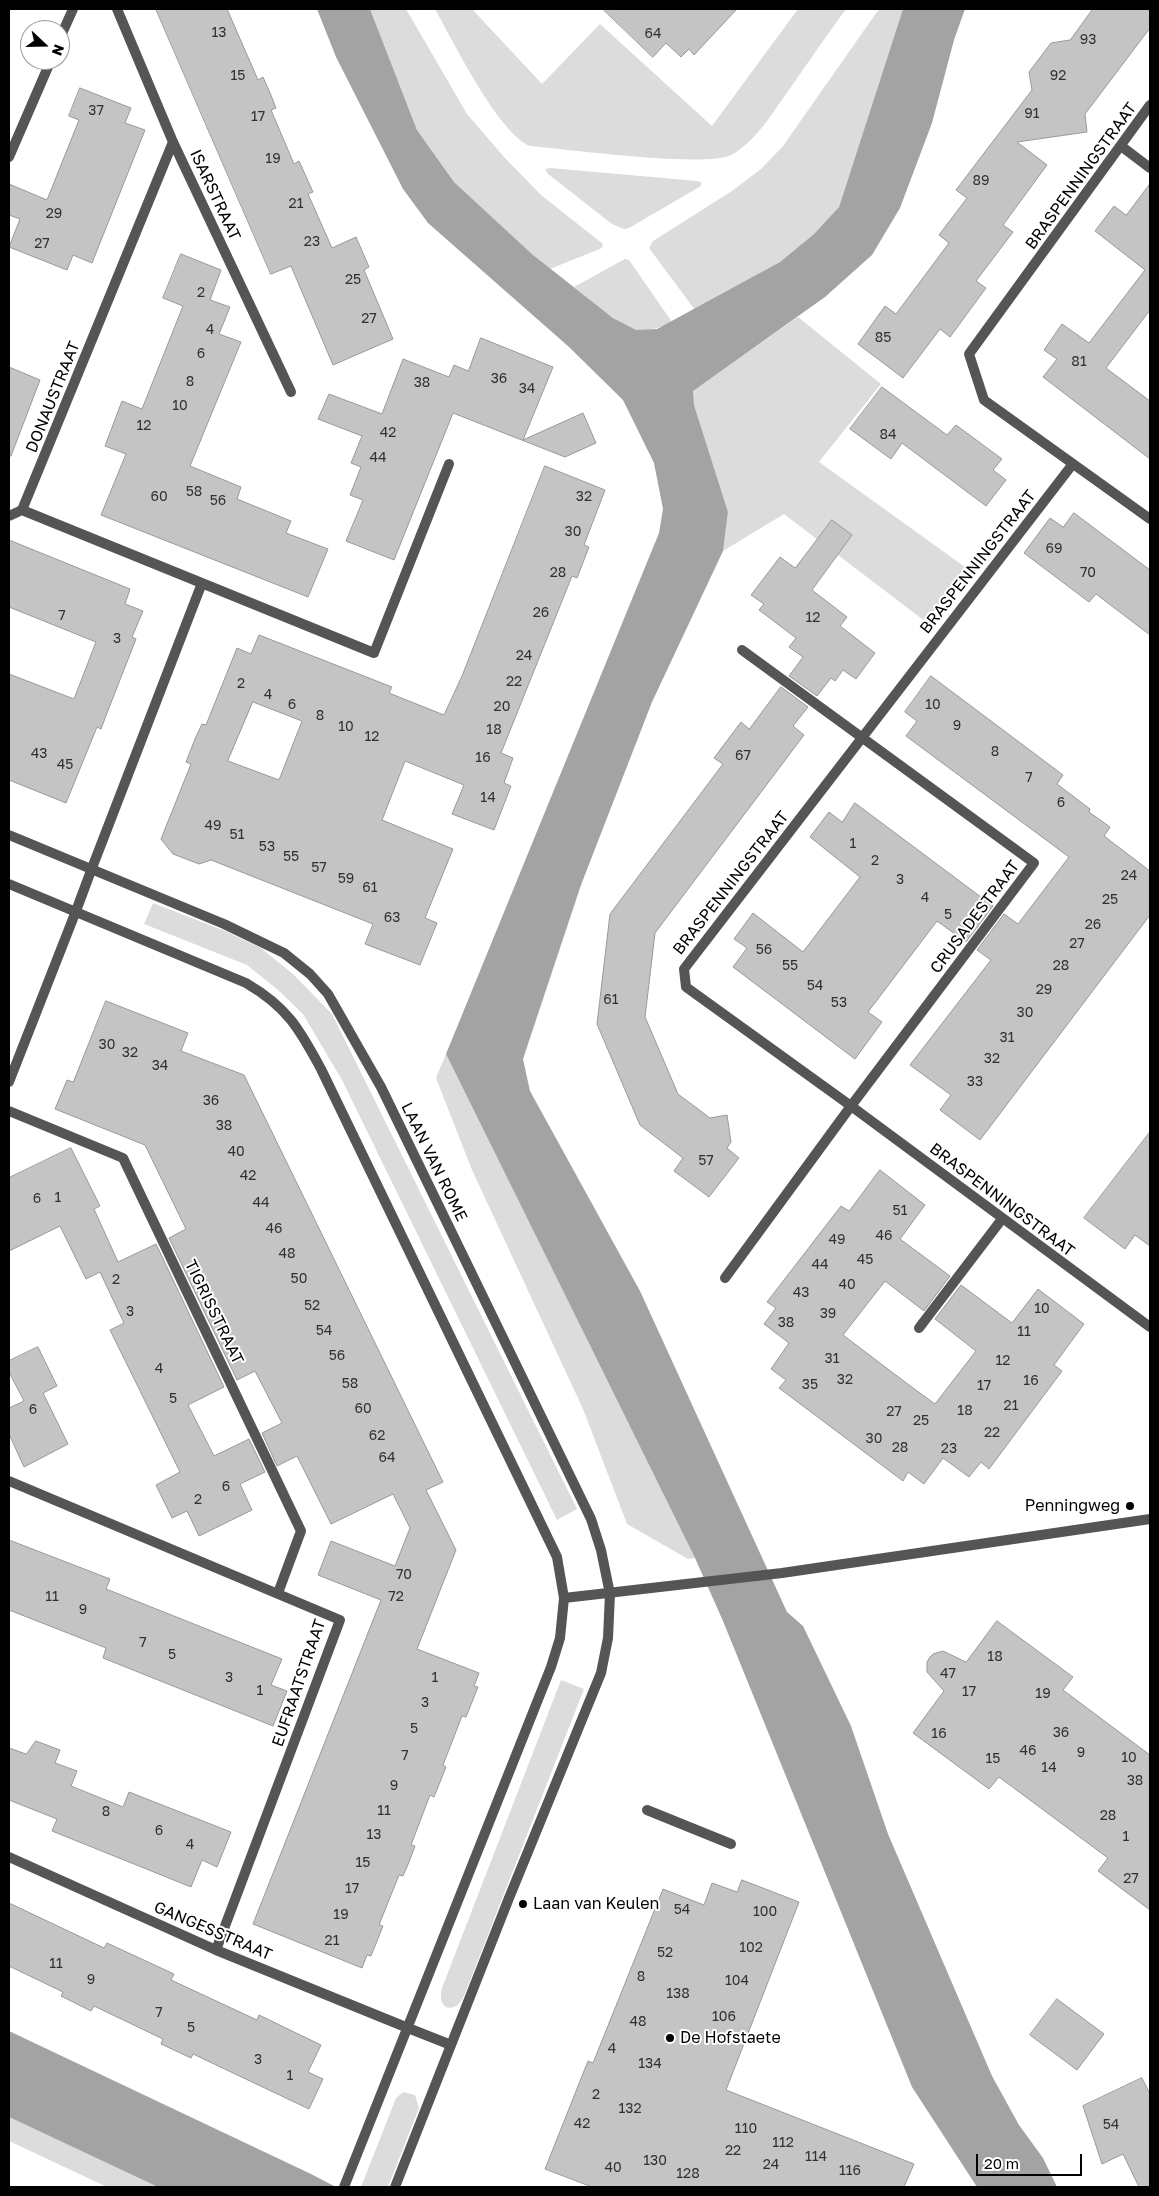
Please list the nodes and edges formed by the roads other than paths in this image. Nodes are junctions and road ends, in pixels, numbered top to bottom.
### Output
1 (117, 9) edge
2 (47, 70) edge
3 (1150, 105) edge
4 (173, 142) junction
5 (1121, 146) junction
6 (9, 157) edge
7 (1150, 168) edge
8 (291, 392) dead end
9 (449, 464) dead end
10 (1072, 464) junction
11 (22, 510) junction
12 (9, 516) edge
13 (1150, 519) edge
14 (202, 584) junction
15 (742, 650) dead end
16 (862, 738) junction
17 (9, 835) edge
18 (92, 868) junction
19 (9, 884) edge
20 (76, 911) junction
21 (9, 1082) edge
22 (851, 1106) junction
23 (9, 1111) edge
24 (1002, 1219) junction
25 (725, 1278) dead end
26 (1148, 1322) edge
27 (919, 1328) dead end
28 (9, 1481) edge
29 (1150, 1519) edge
30 (278, 1593) junction
31 (610, 1594) junction
32 (564, 1598) junction
33 (647, 1810) dead end
34 (731, 1844) dead end
35 (9, 1857) edge
36 (216, 1950) junction
37 (408, 2028) junction
38 (451, 2045) junction
39 (344, 2187) edge
40 (395, 2187) edge

1 - 4 street, ISARSTRAAT
2 - 6 street
3 - 5 street, BRASPENNINGSTRAAT
4 - 8 street, ISARSTRAAT
4 - 11 street, DONAUSTRAAT
5 - 7 street
5 - 10 street, BRASPENNINGSTRAAT
9 - 14 street
10 - 13 street, BRASPENNINGSTRAAT
10 - 16 street, BRASPENNINGSTRAAT
11 - 12 street
11 - 14 street
14 - 18 street
15 - 16 street, CRUSADESTRAAT
16 - 22 street, BRASPENNINGSTRAAT
16 - 22 street, CRUSADESTRAAT
17 - 18 street, LAAN VAN ROME
18 - 20 street
18 - 31 street, LAAN VAN ROME
19 - 20 street
20 - 21 street
20 - 32 street
22 - 24 street, BRASPENNINGSTRAAT
22 - 25 street, CRUSADESTRAAT
23 - 30 street, TIGRISSTRAAT
24 - 26 street, BRASPENNINGSTRAAT
24 - 27 street
28 - 30 street, EUFRAATSTRAAT
29 - 31 street
30 - 36 street, EUFRAATSTRAAT
31 - 32 street
31 - 38 street
32 - 37 street
33 - 34 street
35 - 36 street, GANGESSTRAAT
36 - 37 street, GANGESSTRAAT
37 - 38 street
37 - 39 street
38 - 40 street

